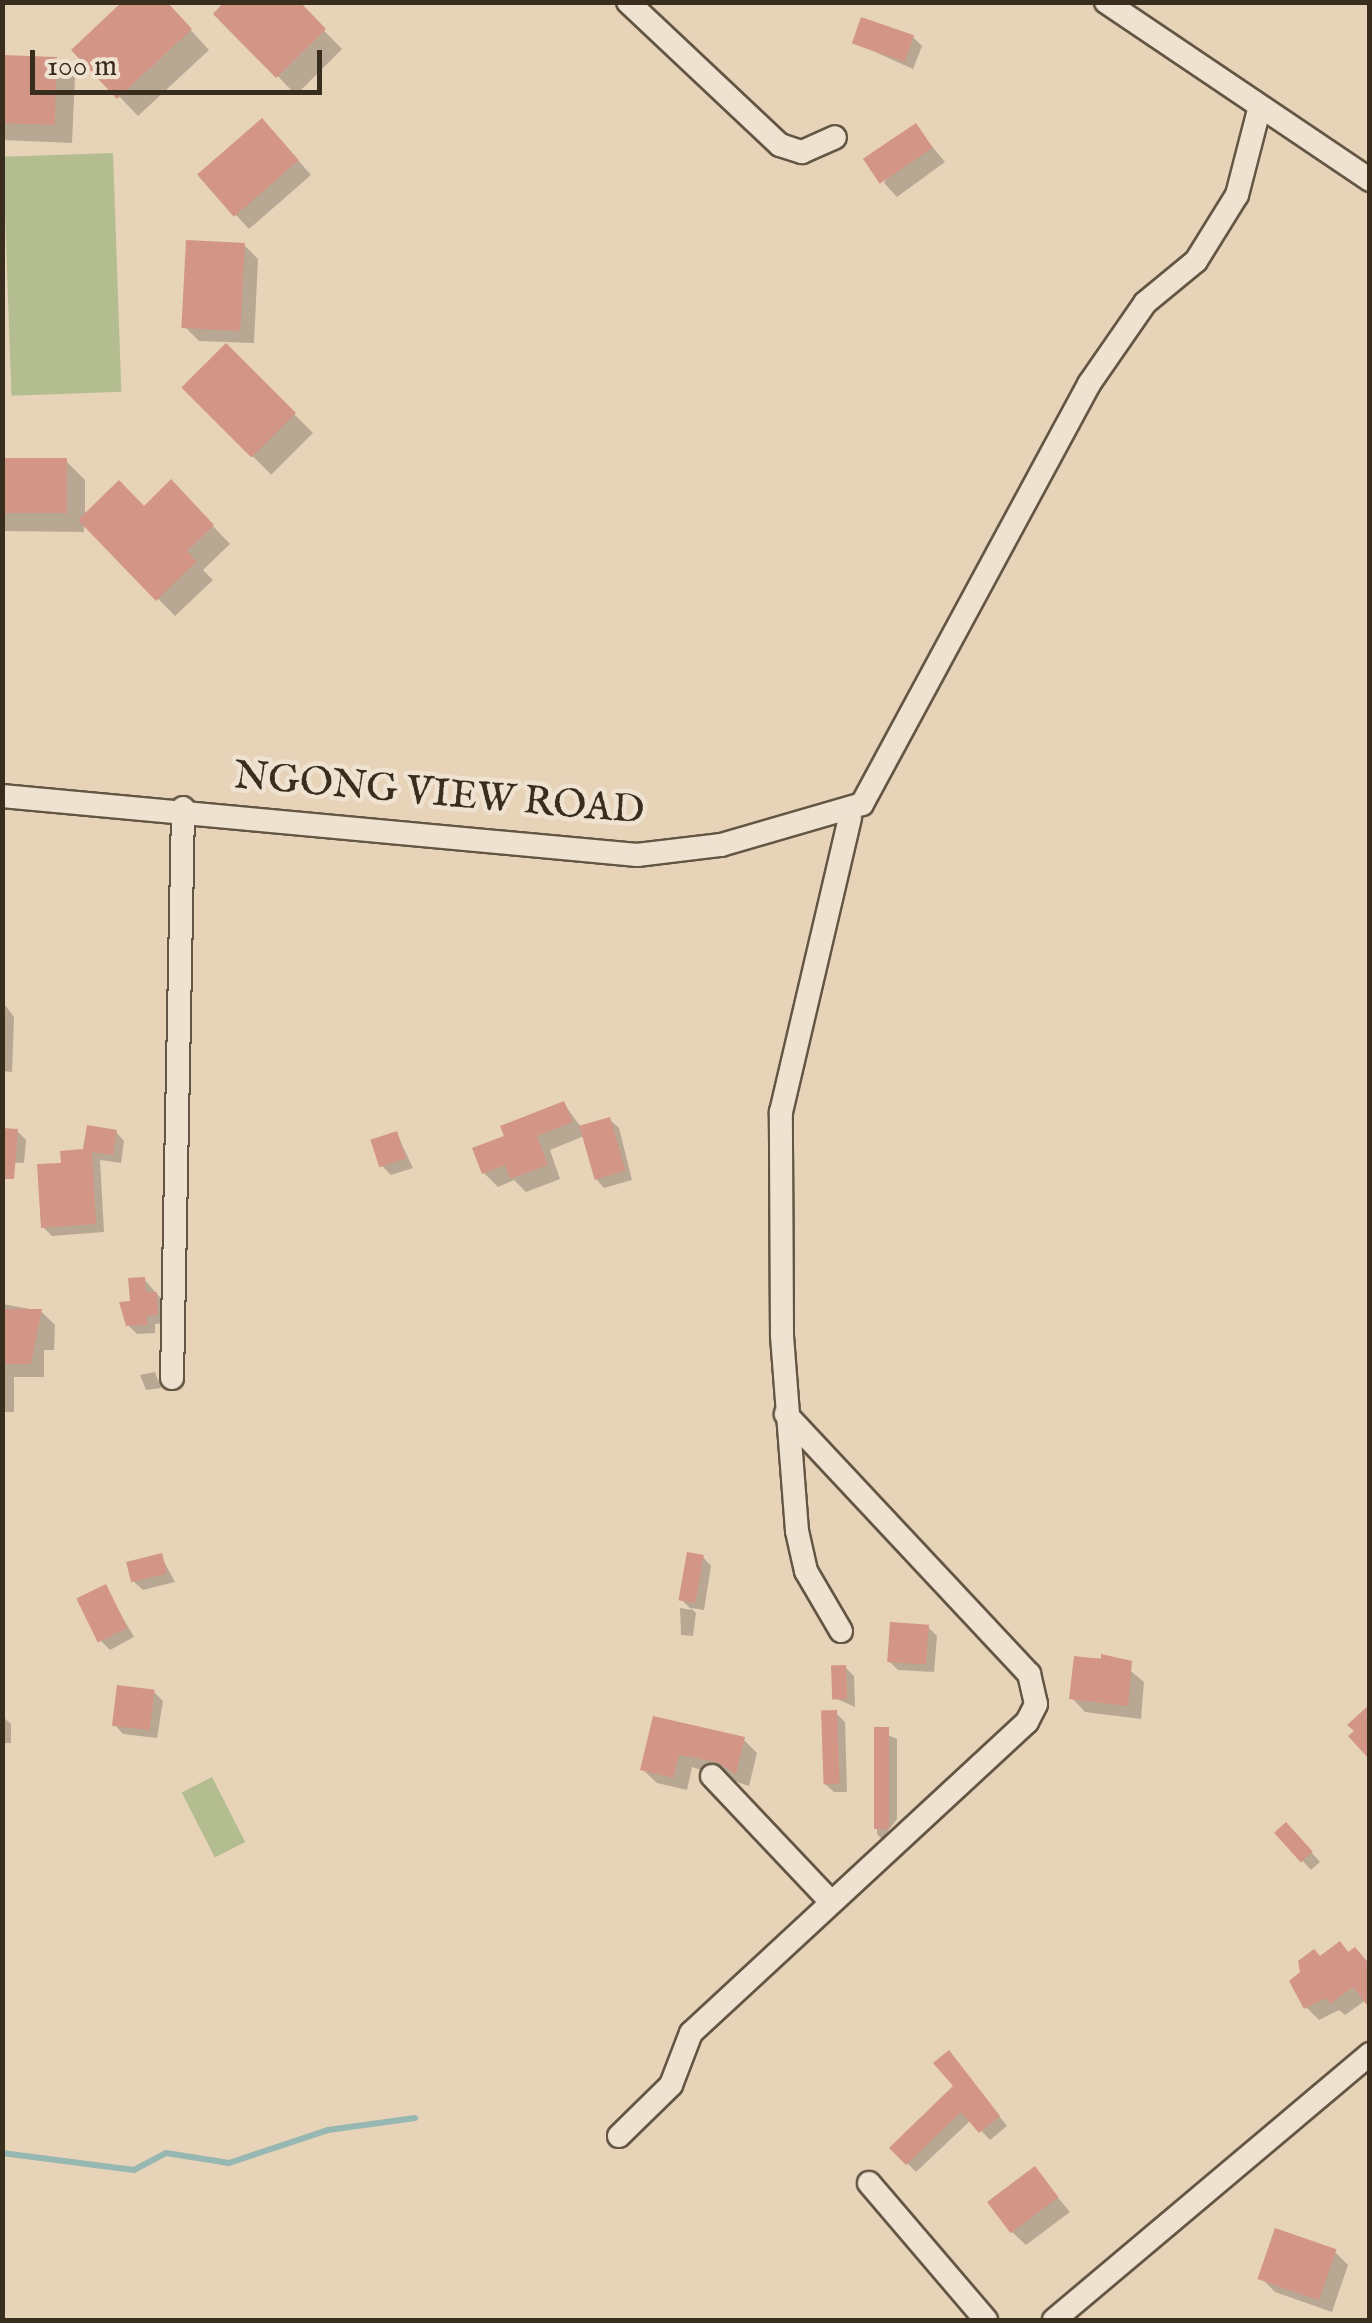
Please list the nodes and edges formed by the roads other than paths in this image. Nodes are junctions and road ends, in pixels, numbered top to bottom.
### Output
1 (628, 2) edge
2 (1106, 2) edge
3 (1259, 110) junction
4 (835, 137) dead end
5 (1370, 180) edge
6 (2, 796) edge
7 (182, 808) junction
8 (856, 811) junction
9 (172, 1378) dead end
10 (786, 1414) junction
11 (841, 1631) dead end
12 (712, 1776) dead end
13 (831, 1902) junction
14 (1370, 2054) edge
15 (620, 2136) dead end
16 (869, 2183) dead end
17 (986, 2320) edge
18 (1054, 2320) edge

1 - 4 street
2 - 3 street
3 - 5 street
3 - 8 street
6 - 7 street, NGONG VIEW ROAD
7 - 8 street, NGONG VIEW ROAD
7 - 9 street
8 - 10 street
10 - 11 street
10 - 13 street
12 - 13 street
13 - 15 street
14 - 18 street
16 - 17 street

